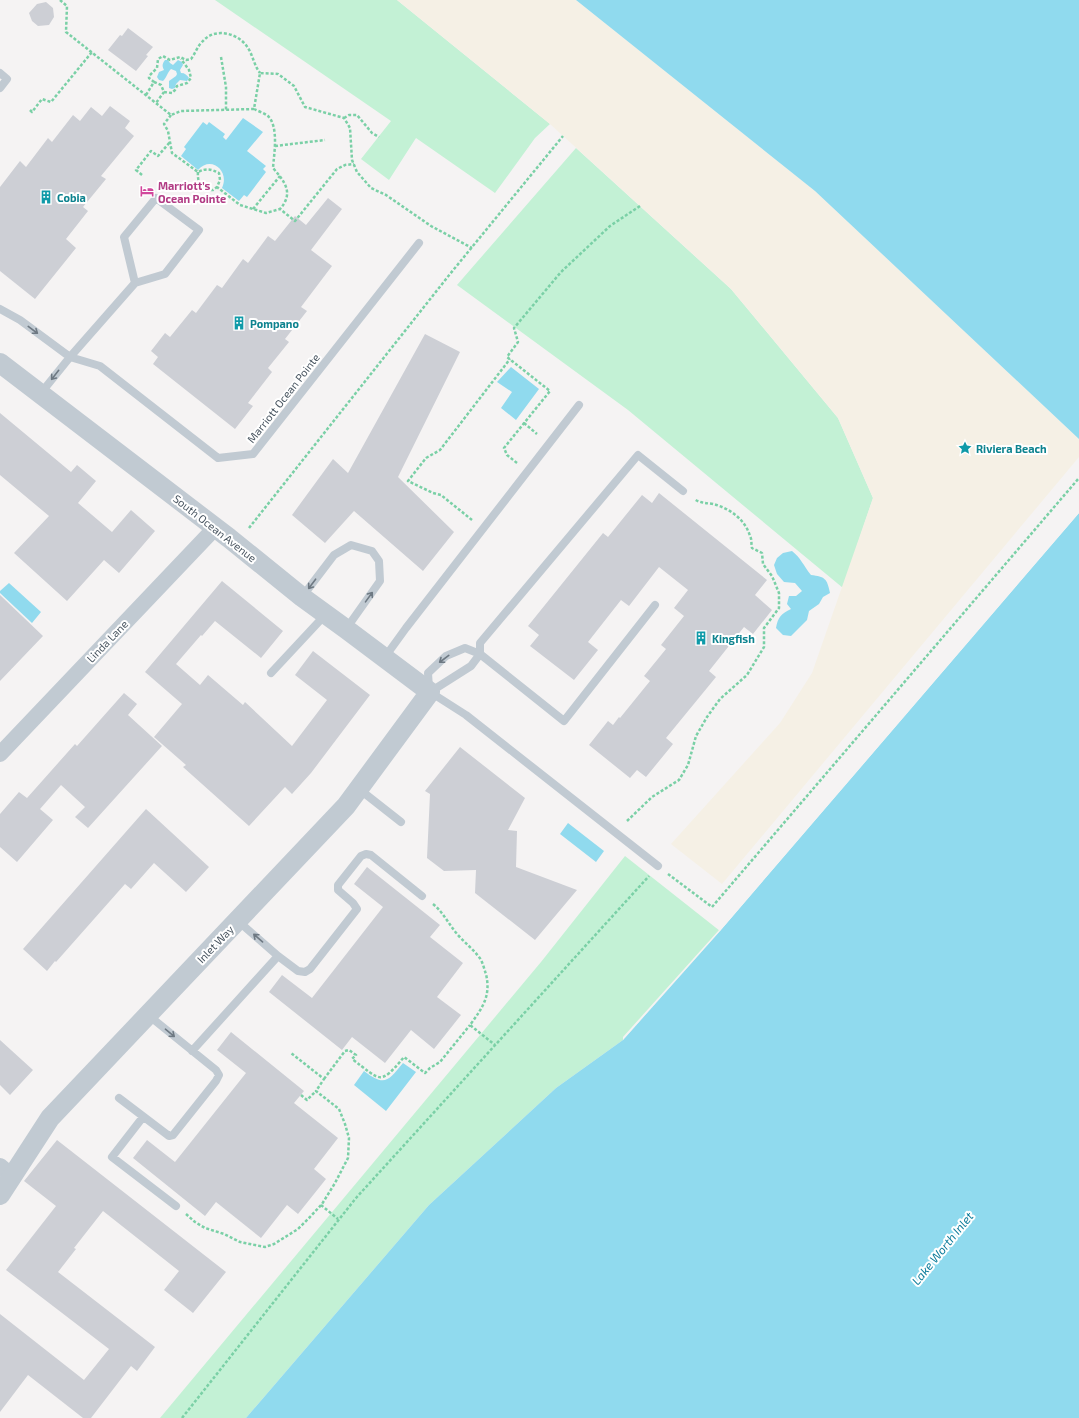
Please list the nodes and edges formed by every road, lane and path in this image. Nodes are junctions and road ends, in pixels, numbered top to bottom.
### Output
1 (60, 0) edge
2 (92, 52) junction
3 (180, 57) junction
4 (221, 57) dead end
5 (0, 73) edge
6 (260, 73) junction
7 (154, 82) junction
8 (0, 88) edge
9 (164, 92) junction
10 (146, 96) junction
11 (156, 103) junction
12 (30, 110) dead end
13 (254, 110) junction
14 (226, 111) junction
15 (171, 115) junction
16 (344, 118) junction
17 (563, 136) dead end
18 (378, 137) dead end
19 (325, 140) dead end
20 (170, 142) junction
21 (275, 146) junction
22 (354, 164) junction
23 (198, 172) junction
24 (142, 175) dead end
25 (280, 176) junction
26 (217, 187) junction
27 (640, 206) dead end
28 (253, 209) junction
29 (280, 209) junction
30 (419, 243) dead end
31 (472, 248) junction
32 (135, 283) junction
33 (0, 309) edge
34 (70, 357) junction
35 (510, 359) junction
36 (0, 364) edge
37 (41, 394) junction
38 (580, 405) dead end
39 (507, 455) dead end
40 (1079, 478) edge
41 (683, 491) joint
42 (464, 513) dead end
43 (215, 528) junction
44 (249, 528) dead end
45 (302, 597) junction
46 (655, 605) dead end
47 (326, 614) junction
48 (346, 629) junction
49 (480, 654) junction
50 (384, 658) junction
51 (271, 673) dead end
52 (430, 692) junction
53 (0, 754) edge
54 (359, 789) junction
55 (628, 821) dead end
56 (401, 822) dead end
57 (658, 866) junction
58 (422, 896) joint
59 (237, 921) junction
60 (278, 956) junction
61 (148, 1015) junction
62 (470, 1025) junction
63 (495, 1045) junction
64 (192, 1051) junction
65 (291, 1053) dead end
66 (324, 1078) junction
67 (316, 1091) junction
68 (301, 1095) dead end
69 (119, 1098) dead end
70 (143, 1117) junction
71 (6, 1171) edge
72 (0, 1195) edge
73 (321, 1205) junction
74 (176, 1206) joint
75 (338, 1219) junction
76 (182, 1418) edge

1 - 2 path
2 - 10 path
2 - 12 path
3 - 6 path
3 - 7 path
3 - 9 path
4 - 14 path
5 - 8 lane
6 - 13 path
6 - 16 path
7 - 9 path
7 - 10 path
9 - 11 path
10 - 11 path
11 - 15 path
13 - 14 path
13 - 21 path
14 - 15 path
15 - 20 path
16 - 18 path
16 - 22 path
17 - 31 path
19 - 21 path
20 - 23 path
20 - 24 path
21 - 25 path
22 - 29 path
22 - 31 path
23 - 26 path
23 - 26 path
25 - 28 path
25 - 29 path
26 - 28 path
27 - 35 path
28 - 29 path
30 - 34 lane, Marriott Ocean Pointe
31 - 44 path
32 - 32 lane
32 - 34 lane
33 -> 34 lane, Marriott Ocean Pointe
34 -> 37 lane
35 - 39 path
35 - 42 path
36 - 37 street, South Ocean Avenue
37 - 43 street, South Ocean Avenue
38 - 50 lane
40 - 57 path
41 - 49 lane
41 - 55 path
43 - 45 street, South Ocean Avenue
43 - 53 street, Linda Lane
45 - 47 street, South Ocean Avenue
48 -> 45 lane
46 - 49 lane
47 - 48 street, South Ocean Avenue
47 - 51 lane
48 - 50 street, South Ocean Avenue
49 - 52 lane
49 -> 52 lane
50 - 52 street, South Ocean Avenue
52 - 54 street, Inlet Way
52 - 57 lane
54 - 56 lane
54 - 59 street, Inlet Way
57 - 63 path
58 - 60 lane
58 - 62 path
60 -> 59 lane
59 - 61 street, Inlet Way
60 - 64 lane
61 -> 64 lane
61 - 71 street, Inlet Way
62 - 63 path
62 - 66 path
63 - 75 path
64 - 70 lane
65 - 66 path
66 - 67 path
67 - 68 path
67 - 73 path
69 - 70 lane
70 - 74 lane
71 - 72 street, Inlet Way
73 - 74 path
73 - 75 path
75 - 76 path

